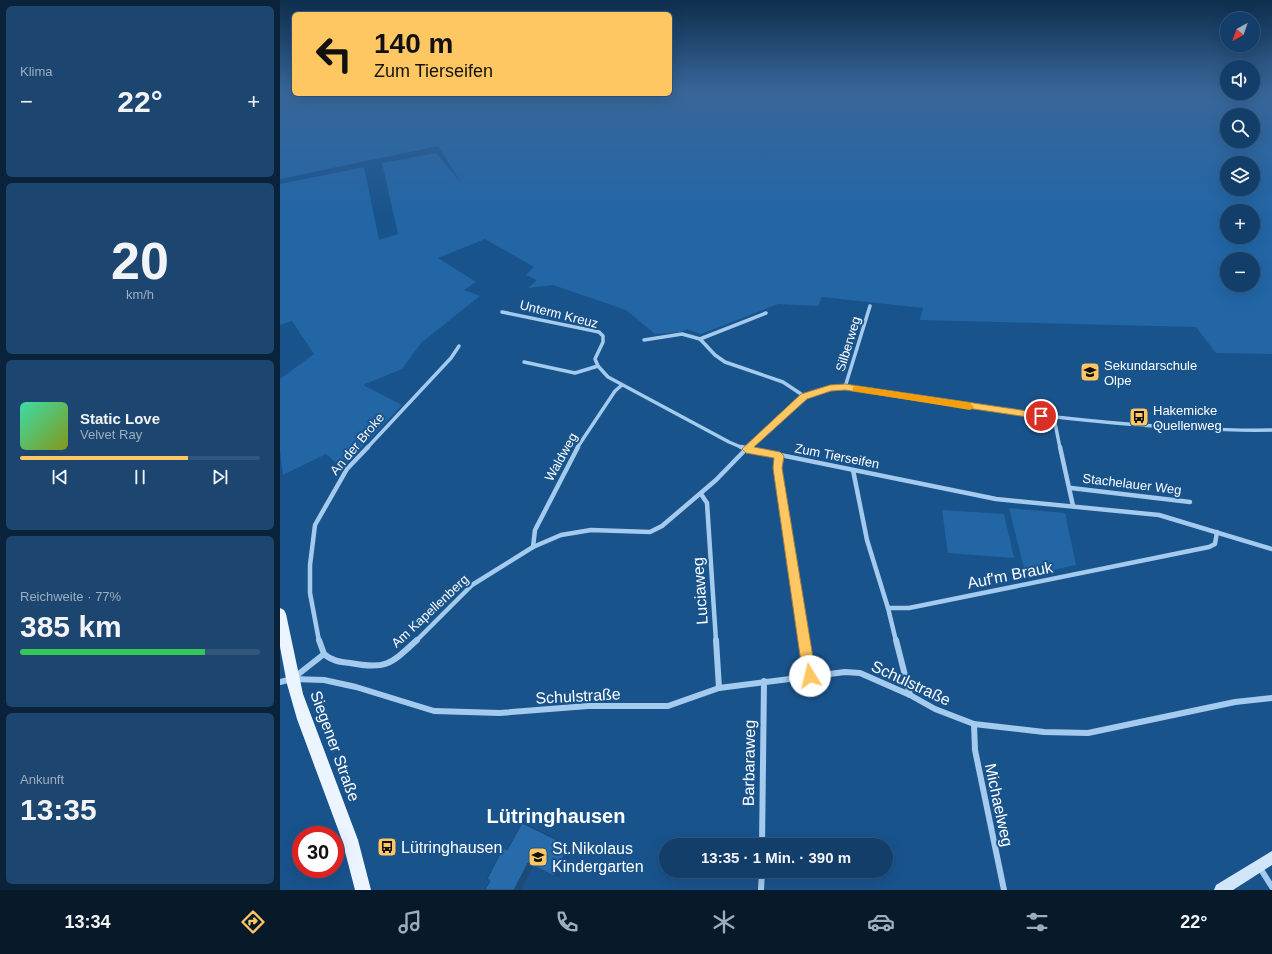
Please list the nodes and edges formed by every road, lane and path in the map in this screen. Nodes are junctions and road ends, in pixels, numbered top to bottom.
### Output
1 (870, 306) dead end
2 (502, 312) dead end
3 (766, 313) dead end
4 (700, 339) junction
5 (644, 340) dead end
6 (460, 346) dead end
7 (524, 362) dead end
8 (598, 366) junction
9 (622, 385) junction
10 (845, 387) junction
11 (804, 396) junction
12 (1054, 418) junction
13 (1272, 430) edge
14 (746, 449) junction
15 (780, 456) junction
16 (853, 470) junction
17 (1071, 488) junction
18 (701, 494) junction
19 (1190, 502) dead end
20 (1074, 506) junction
21 (1217, 532) junction
22 (533, 547) junction
23 (1272, 549) edge
24 (888, 608) junction
25 (280, 614) edge
26 (324, 654) junction
27 (810, 676) junction
28 (286, 680) edge
29 (764, 681) junction
30 (719, 688) junction
31 (910, 695) junction
32 (1272, 698) edge
33 (974, 724) junction
34 (762, 838) edge
35 (1272, 857) edge
36 (1258, 866) junction
37 (762, 878) edge
38 (1272, 887) edge
39 (363, 890) edge
40 (761, 890) edge
41 (1004, 890) edge
42 (1222, 890) edge

1 - 10 street, Silberweg
2 - 8 street, Unterm Kreuz
3 - 4 street
4 - 5 street
4 - 11 street
6 - 26 street, An der Broke
7 - 8 street
8 - 9 street, Zum Tierseifen
9 - 14 street, Zum Tierseifen
9 - 22 street, Waldweg
10 - 11 street
10 - 12 street
11 - 14 street, Am Kapellenberg
12 - 13 street
12 - 17 street
14 - 15 street, Zum Tierseifen
14 - 18 street, Am Kapellenberg
15 - 16 street, Zum Tierseifen
15 - 27 street
16 - 20 street, Zum Tierseifen
16 - 24 street
17 - 19 street, Stachelauer Weg
17 - 20 street
18 - 22 street, Am Kapellenberg
18 - 30 street, Luciaweg
20 - 21 street, Zum Tierseifen
21 - 23 street
21 - 24 street, Auf'm Brauk
22 - 26 street, Am Kapellenberg
24 - 31 street
25 - 28 main road, Siegener Straße
26 - 28 street
27 - 29 street, Schulstraße
27 - 31 street, Schulstraße
28 - 30 street, Schulstraße
28 - 39 main road, Siegener Straße
29 - 30 street, Schulstraße
29 - 34 street, Barbaraweg
31 - 33 street, Schulstraße
32 - 33 street, Schulstraße
33 - 41 street, Michaelweg
35 - 36 street
36 - 38 street
36 - 42 street
37 - 40 street

